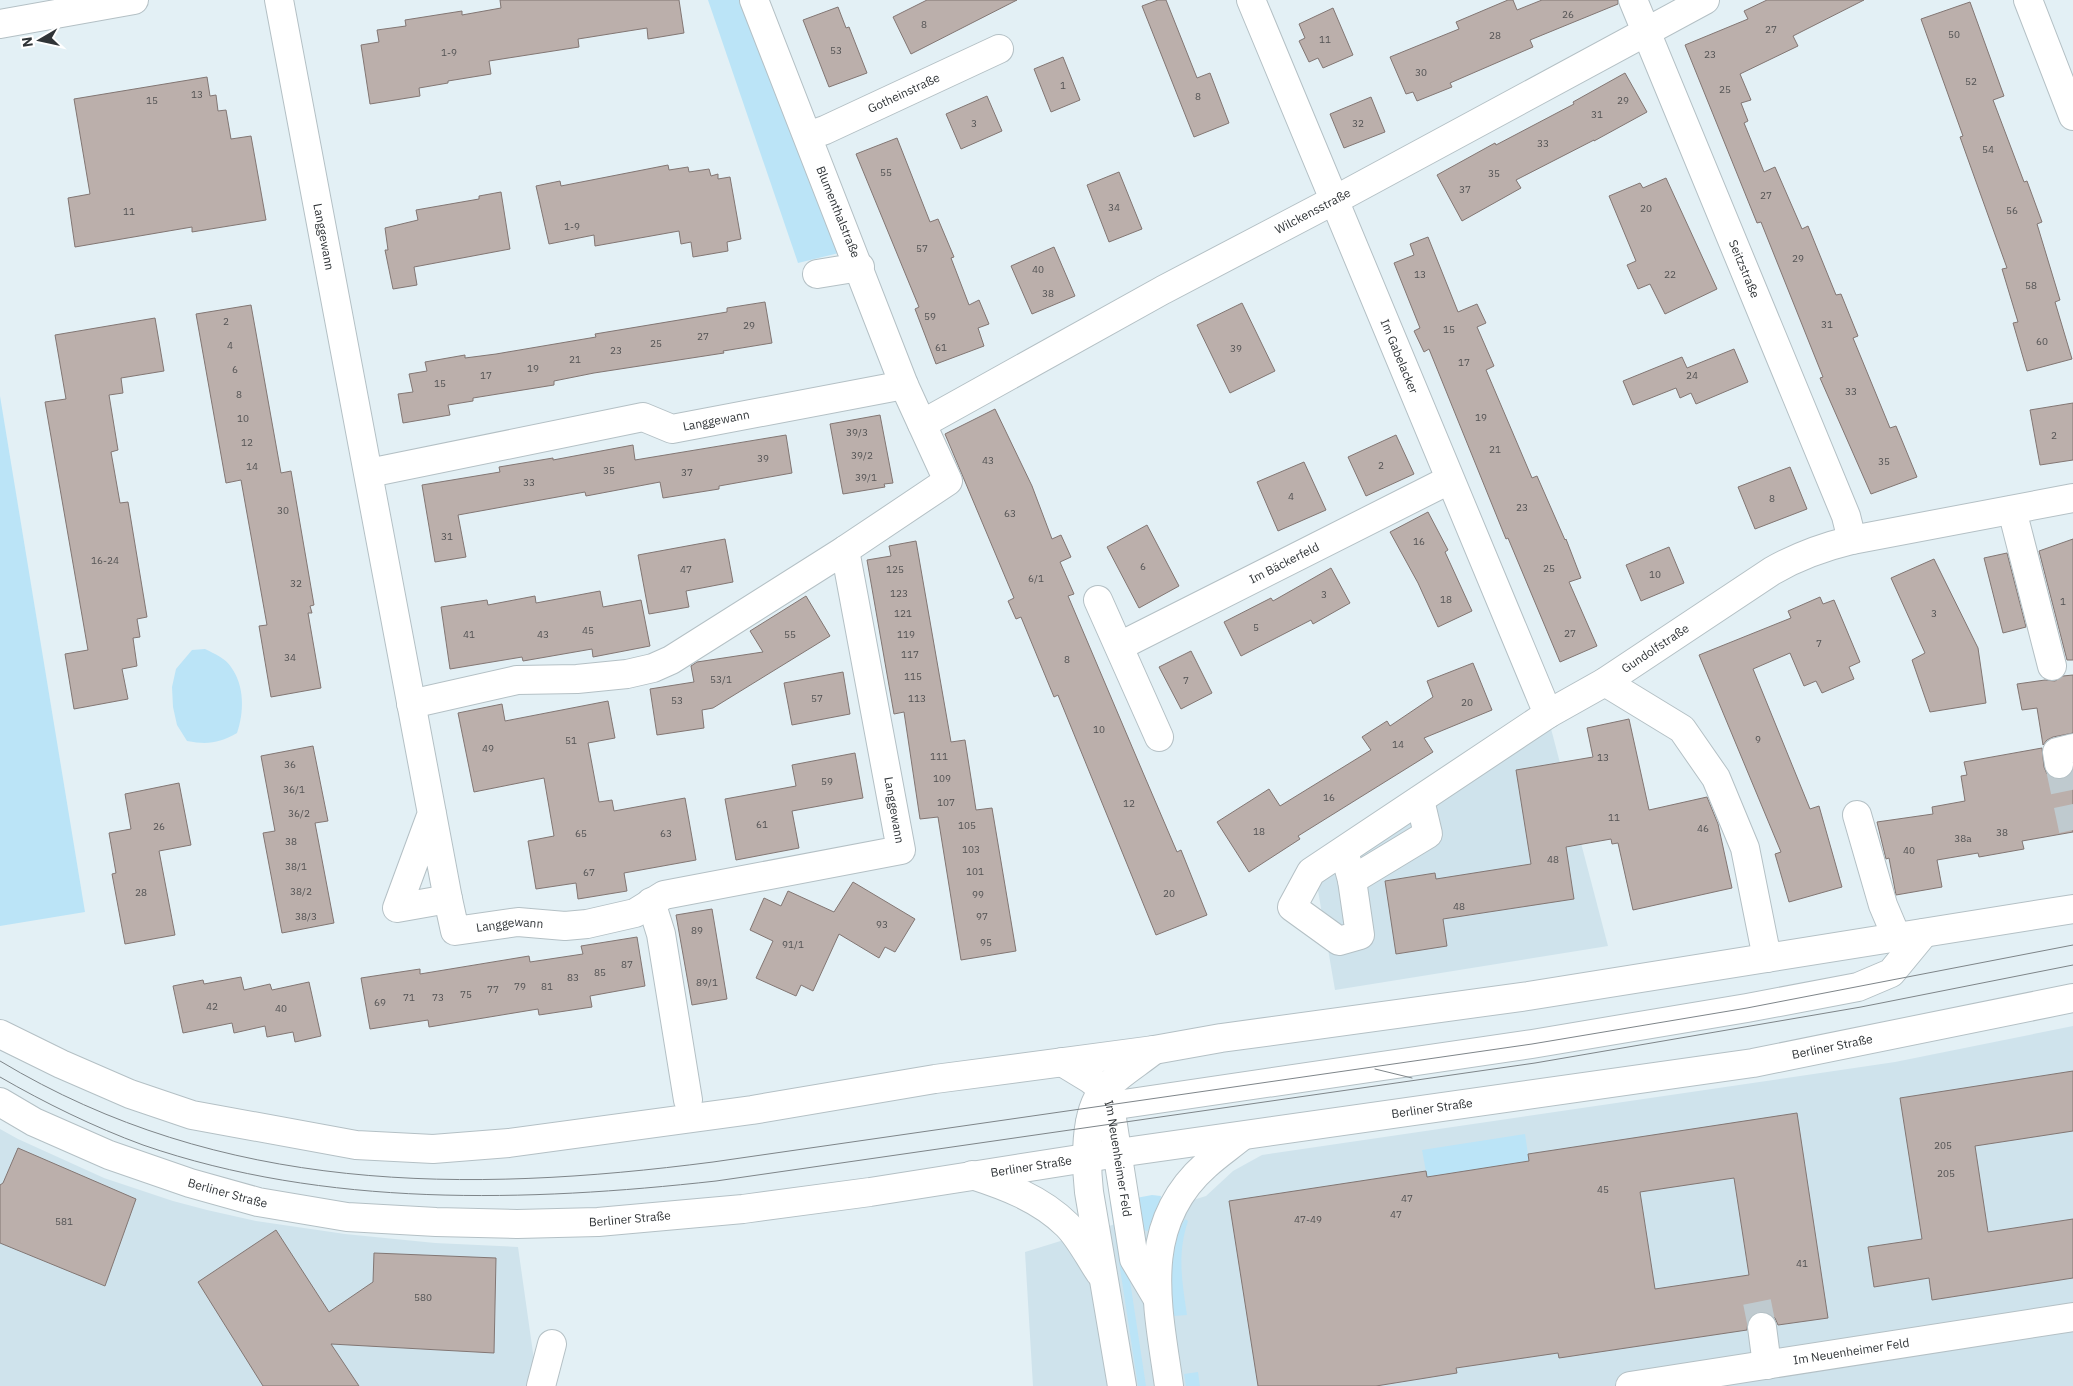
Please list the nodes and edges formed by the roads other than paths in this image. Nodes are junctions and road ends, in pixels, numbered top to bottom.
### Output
1 (134, 0) edge
2 (279, 0) edge
3 (754, 0) edge
4 (1251, 0) edge
5 (1633, 0) edge
6 (1705, 0) edge
7 (2028, 0) edge
8 (8, 15) edge
9 (1646, 31) junction
10 (999, 49) dead end
11 (2073, 116) edge
12 (808, 136) junction
13 (1335, 199) junction
14 (860, 267) junction
15 (817, 274) dead end
16 (904, 385) junction
17 (922, 424) junction
18 (369, 473) junction
19 (1449, 480) junction
20 (2073, 498) edge
21 (2012, 510) junction
22 (1852, 540) junction
23 (845, 550) junction
24 (1098, 600) dead end
25 (1120, 646) junction
26 (2052, 666) dead end
27 (1605, 682) junction
28 (411, 704) junction
29 (1548, 714) junction
30 (1159, 737) dead end
31 (1420, 800) junction
32 (432, 813) junction
33 (1857, 815) dead end
34 (1344, 851) junction
35 (1352, 880) junction
36 (448, 899) junction
37 (651, 902) junction
38 (2073, 909) edge
39 (1924, 933) junction
40 (1897, 938) junction
41 (1767, 958) junction
42 (2073, 998) edge
43 (0, 1034) edge
44 (1154, 1050) junction
45 (1062, 1062) junction
46 (1107, 1098) junction
47 (688, 1100) dead end
48 (0, 1102) edge
49 (1241, 1137) junction
50 (1118, 1153) junction
51 (1088, 1158) junction
52 (972, 1176) junction
53 (1105, 1280) junction
54 (1157, 1297) junction
55 (2073, 1317) edge
56 (1762, 1327) tunnel mouth
57 (552, 1344) dead end
58 (1767, 1365) junction
59 (541, 1386) edge
60 (1122, 1386) edge
61 (1168, 1386) edge
62 (1630, 1386) edge

1 - 8 street
2 - 18 street, Langgewann
3 - 12 street, Blumenthalstraße
4 - 13 street, Im Gabelacker
5 - 9 street, Seitzstraße
6 - 9 street, Wilckensstraße
7 - 11 street
9 - 13 street, Wilckensstraße
9 - 22 street, Seitzstraße
10 - 12 street, Gotheinstraße
12 - 14 street, Blumenthalstraße
13 - 17 street, Wilckensstraße
13 - 19 street, Im Gabelacker
14 - 15 street
14 - 16 street, Blumenthalstraße
16 - 17 street, Blumenthalstraße
16 - 18 street, Langgewann
17 - 23 street, Blumenthalstraße
18 - 28 street, Langgewann
19 - 25 street, Im Bäckerfeld
19 - 29 street, Im Gabelacker
20 - 21 street, Gundolfstraße
21 - 22 street, Gundolfstraße
21 - 26 street
22 - 27 street, Gundolfstraße
23 - 28 street
23 - 37 street, Langgewann
24 - 25 street
25 - 30 street
27 - 29 street, Gundolfstraße
27 - 41 street
28 - 32 street, Langgewann
29 - 31 street, Gundolfstraße
31 - 34 street, Gundolfstraße
31 - 35 street
32 - 36 street, Langgewann
32 - 36 street
33 - 40 street
34 - 35 street
34 - 35 street, Gundolfstraße
36 - 37 street, Langgewann
37 - 47 street
38 - 39 street
39 - 40 street
39 - 46 street
40 - 41 street
41 - 44 street
42 - 49 street, Berliner Straße
43 - 45 street
44 - 45 street
44 - 46 street
45 - 46 street
46 - 50 street, Im Neuenheimer Feld
46 - 51 street, Im Neuenheimer Feld
48 - 52 street, Berliner Straße
49 - 50 street, Berliner Straße
49 - 54 street, Im Neuenheimer Feld
50 - 51 street, Berliner Straße
50 - 54 street, Im Neuenheimer Feld
51 - 52 street, Berliner Straße
51 - 53 street, Im Neuenheimer Feld
52 - 53 street, Im Neuenheimer Feld
53 - 60 street, Im Neuenheimer Feld
54 - 61 street, Im Neuenheimer Feld
55 - 58 street, Im Neuenheimer Feld
56 - 58 street
57 - 59 street
58 - 62 street, Im Neuenheimer Feld

